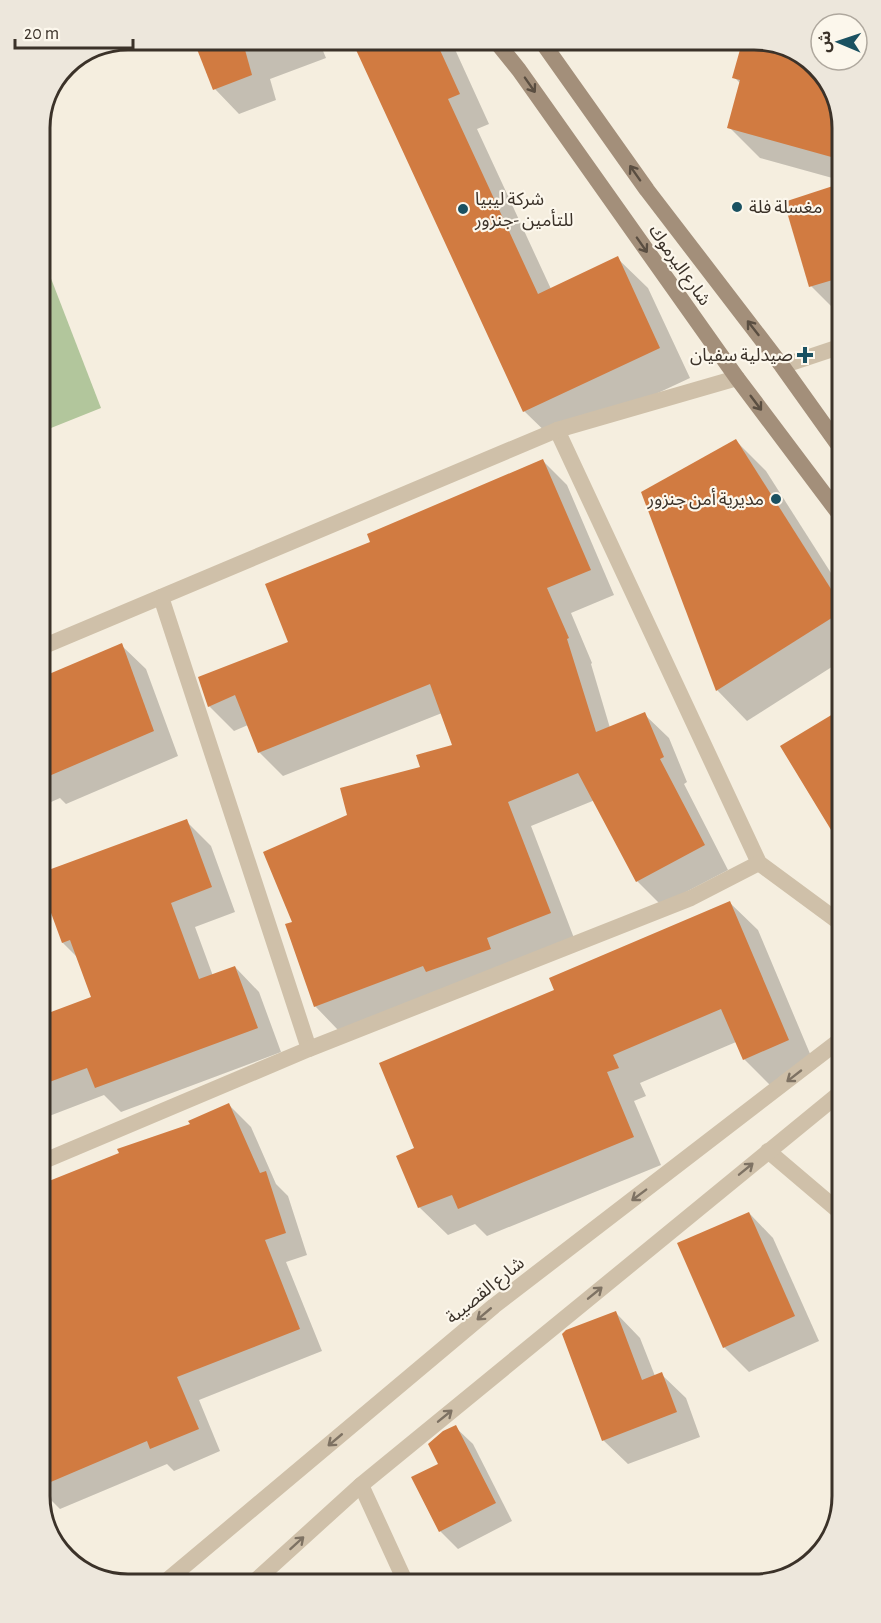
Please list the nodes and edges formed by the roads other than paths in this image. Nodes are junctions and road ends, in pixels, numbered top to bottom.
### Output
1 (503, 50) edge
2 (548, 50) edge
3 (832, 349) edge
4 (782, 366) junction
5 (737, 378) junction
6 (556, 430) junction
7 (832, 436) edge
8 (832, 504) edge
9 (161, 597) junction
10 (50, 644) edge
11 (759, 863) junction
12 (832, 917) edge
13 (832, 1046) edge
14 (309, 1049) junction
15 (832, 1099) edge
16 (768, 1151) junction
17 (50, 1158) edge
18 (832, 1205) edge
19 (361, 1485) junction
20 (177, 1573) edge
21 (264, 1573) edge
22 (402, 1573) edge

1 -> 5 main road, شارع اليرموك
4 -> 2 main road, شارع اليرموك
3 - 4 street
4 - 7 main road, شارع اليرموك
5 - 6 street
5 -> 8 main road, شارع اليرموك
6 - 9 street
6 - 11 street
9 - 10 street
9 - 14 street
11 - 12 street
11 - 14 street
13 -> 20 street, شارع القصيبة
14 - 17 street
15 - 16 street
16 - 18 street
19 -> 16 street
21 -> 19 street
19 - 22 street

